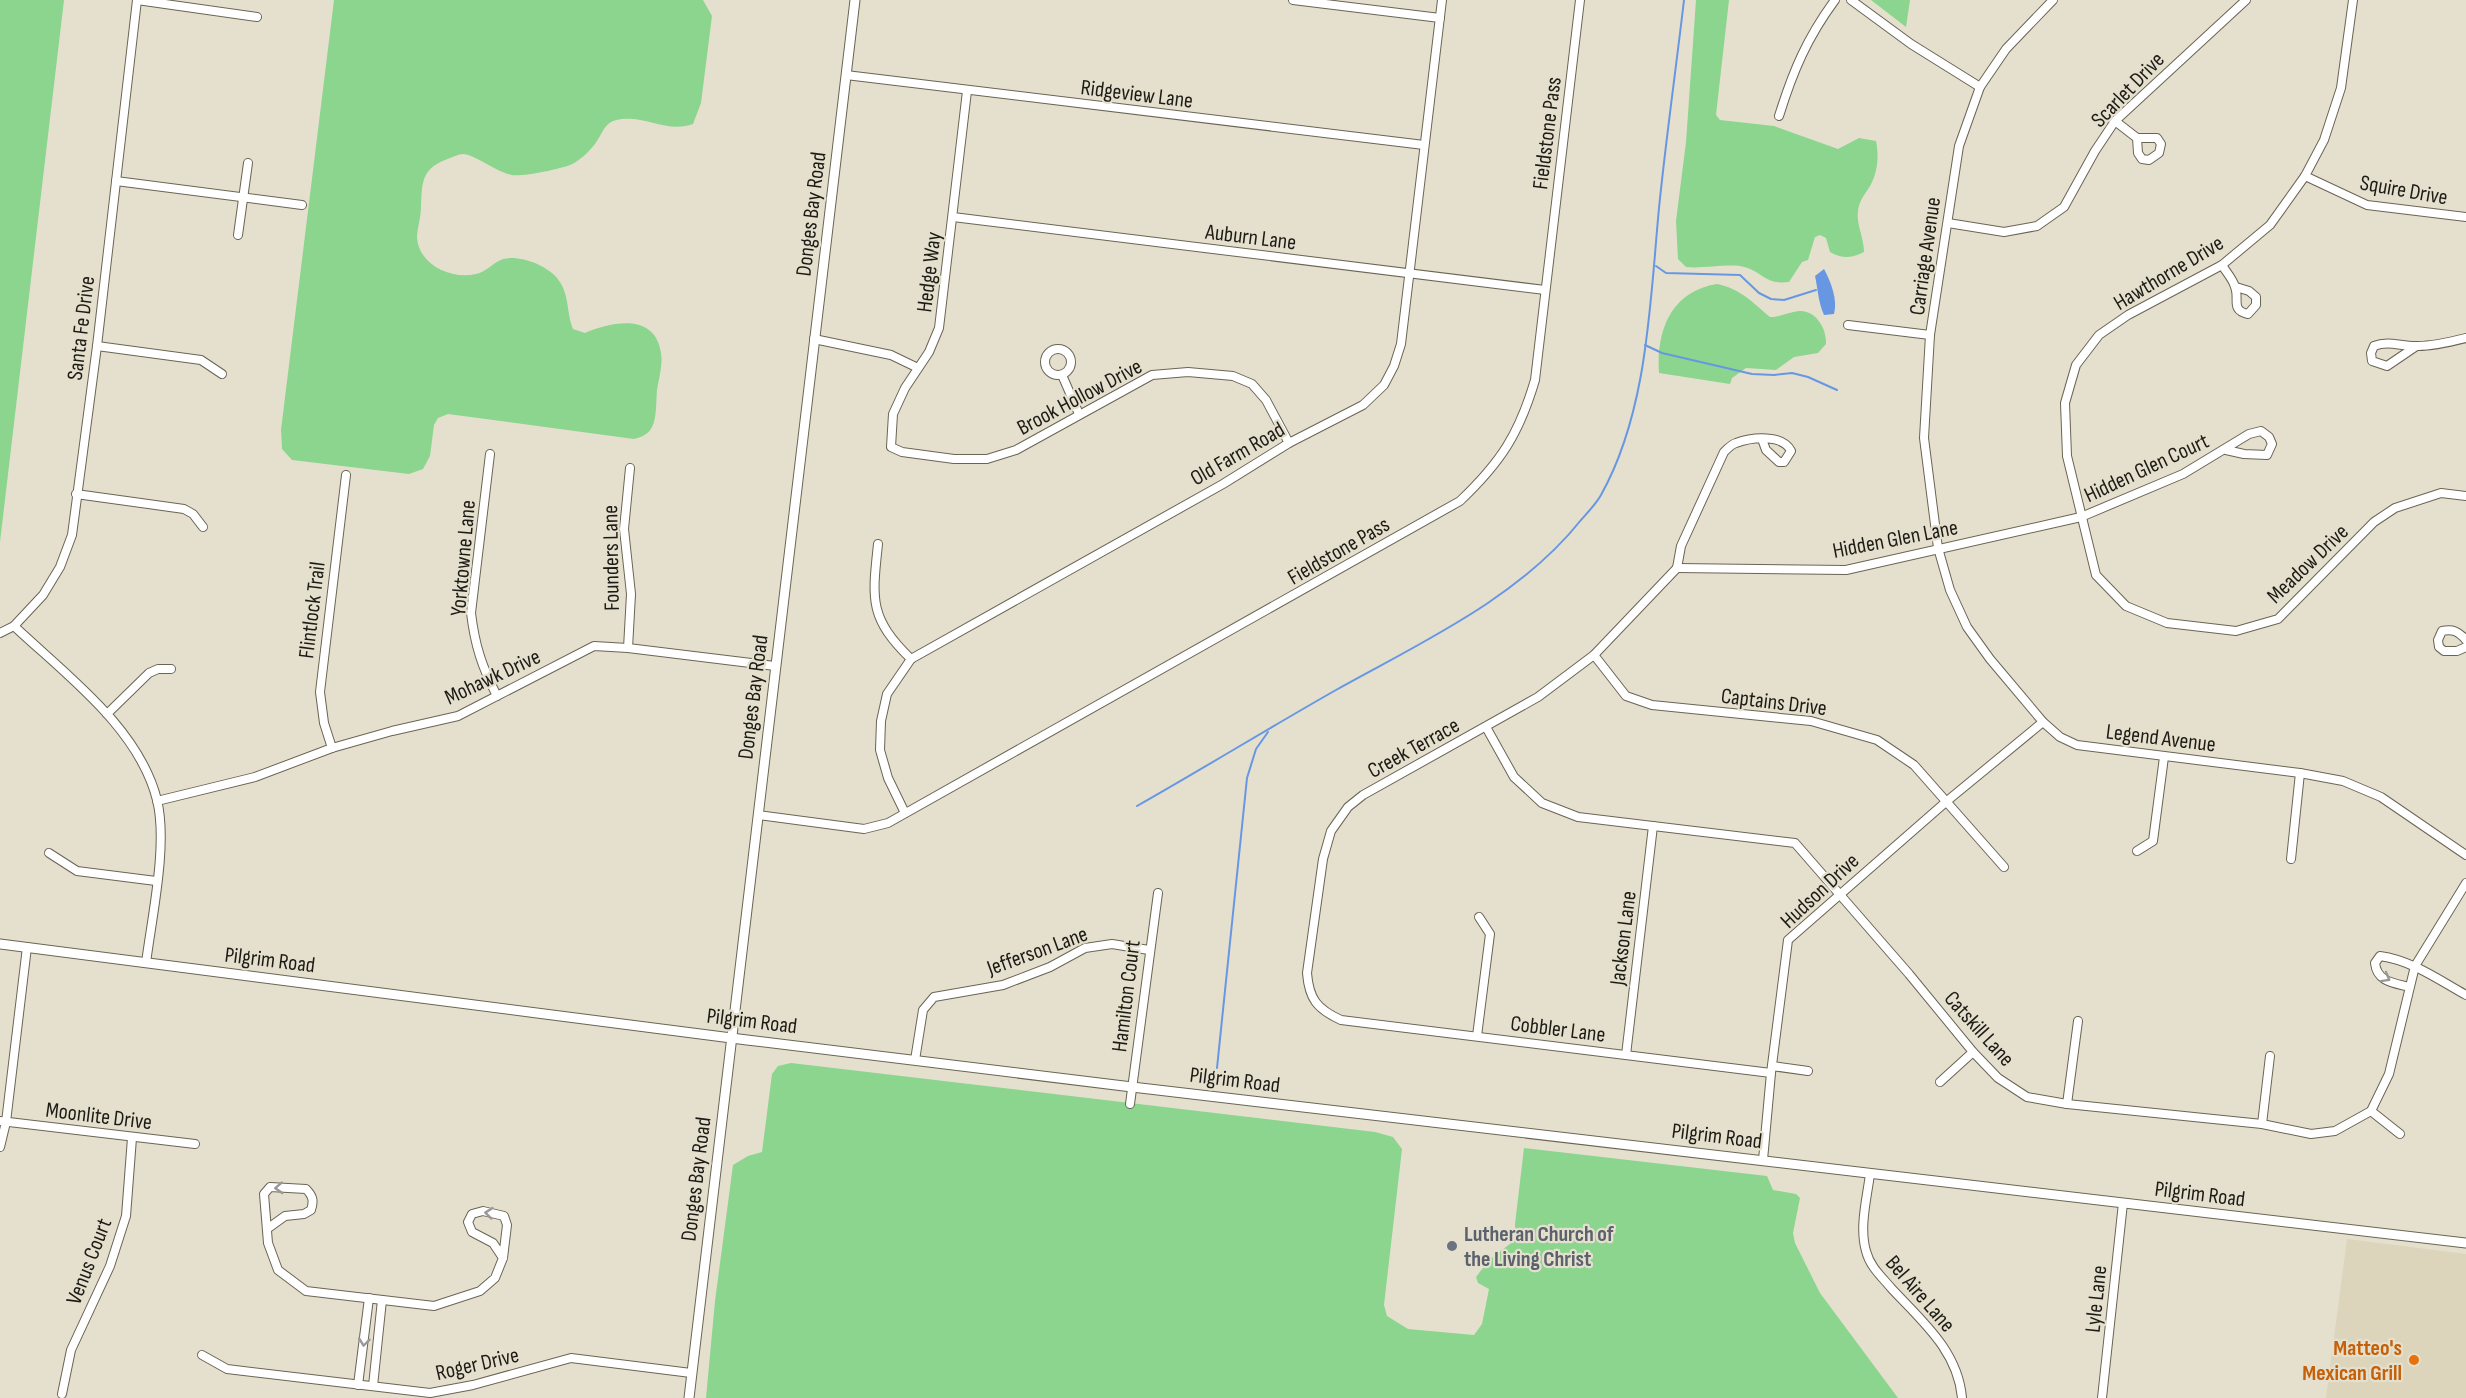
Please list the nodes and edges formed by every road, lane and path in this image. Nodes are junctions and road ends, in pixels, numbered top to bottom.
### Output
1 (137, 0) edge
2 (855, 0) edge
3 (1293, 0) edge
4 (1442, 0) edge
5 (1580, 0) edge
6 (1835, 0) edge
7 (1851, 0) edge
8 (2246, 0) edge
9 (2353, 0) edge
10 (2047, 2) edge
11 (257, 17) dead end
12 (1440, 18) junction
13 (846, 75) junction
14 (1980, 87) junction
15 (967, 91) junction
16 (1779, 116) dead end
17 (2115, 121) junction
18 (2137, 138) dead end
19 (1424, 145) junction
20 (248, 163) dead end
21 (2305, 176) junction
22 (116, 181) junction
23 (243, 197) junction
24 (302, 205) dead end
25 (953, 217) junction
26 (2466, 218) edge
27 (1948, 223) junction
28 (238, 235) dead end
29 (2222, 266) junction
30 (1409, 273) junction
31 (2236, 287) dead end
32 (1545, 290) junction
33 (1848, 325) dead end
34 (1930, 335) junction
35 (2466, 338) edge
36 (814, 339) junction
37 (97, 346) junction
38 (2415, 347) junction
39 (918, 368) junction
40 (222, 374) dead end
41 (1062, 375) dead end
42 (1078, 414) junction
43 (1762, 440) dead end
44 (1289, 443) junction
45 (891, 447) joint
46 (2226, 450) junction
47 (490, 454) dead end
48 (630, 468) dead end
49 (346, 475) dead end
50 (76, 494) junction
51 (2466, 496) edge
52 (2081, 517) junction
53 (203, 527) dead end
54 (878, 544) dead end
55 (1938, 548) junction
56 (1677, 568) junction
57 (14, 626) junction
58 (0, 633) edge
59 (2466, 640) edge
60 (2466, 647) edge
61 (628, 648) junction
62 (1594, 655) junction
63 (911, 659) junction
64 (775, 666) junction
65 (171, 669) dead end
66 (497, 696) junction
67 (107, 714) junction
68 (2043, 722) junction
69 (1486, 727) junction
70 (332, 748) junction
71 (2164, 757) junction
72 (2300, 773) junction
73 (157, 801) junction
74 (1947, 801) junction
75 (905, 813) junction
76 (758, 815) junction
77 (1653, 826) junction
78 (2137, 850) dead end
79 (49, 853) dead end
80 (2466, 855) edge
81 (2291, 859) dead end
82 (2004, 867) dead end
83 (156, 881) junction
84 (2466, 883) edge
85 (1158, 893) dead end
86 (1839, 894) junction
87 (1479, 917) dead end
88 (0, 944) edge
89 (27, 947) junction
90 (1149, 950) junction
91 (146, 963) junction
92 (2415, 966) junction
93 (2409, 987) junction
94 (2466, 995) edge
95 (1341, 1020) joint
96 (2078, 1021) dead end
97 (1477, 1036) junction
98 (732, 1037) junction
99 (1973, 1052) junction
100 (1626, 1054) junction
101 (2270, 1056) dead end
102 (915, 1060) junction
103 (1772, 1069) junction
104 (1808, 1071) dead end
105 (1940, 1082) dead end
106 (1132, 1087) junction
107 (1130, 1104) dead end
108 (2067, 1104) junction
109 (2371, 1111) junction
110 (3, 1122) edge
111 (2262, 1124) junction
112 (2400, 1134) dead end
113 (132, 1138) junction
114 (195, 1144) dead end
115 (0, 1147) edge
116 (1763, 1160) junction
117 (1870, 1174) junction
118 (2124, 1203) junction
119 (267, 1229) junction
120 (2466, 1243) edge
121 (503, 1258) junction
122 (369, 1298) junction
123 (382, 1300) junction
124 (202, 1355) dead end
125 (691, 1373) junction
126 (358, 1385) junction
127 (374, 1386) junction
128 (62, 1394) dead end
129 (689, 1398) edge
130 (1962, 1398) edge
131 (2102, 1398) edge

1 - 11 street
1 - 22 street, Santa Fe Drive
2 - 13 street, Donges Bay Road
3 - 12 street
4 - 12 street, Old Farm Road
5 - 32 street, Fieldstone Pass
6 - 16 street
7 - 14 street
8 - 17 street, Scarlet Drive
9 - 21 street, Hawthorne Drive
10 - 14 street, Carriage Avenue
12 - 19 street, Old Farm Road
13 - 15 street, Ridgeview Lane
13 - 36 street, Donges Bay Road
14 - 27 street, Carriage Avenue
15 - 19 street, Ridgeview Lane
15 - 25 street, Hedge Way
17 - 18 street
17 - 27 street, Scarlet Drive
19 - 30 street, Old Farm Road
20 - 23 street
21 - 26 street, Squire Drive
21 - 29 street, Hawthorne Drive
22 - 23 street
22 - 37 street, Santa Fe Drive
23 - 24 street
23 - 28 street
25 - 30 street, Auburn Lane
25 - 39 street, Hedge Way
27 - 34 street, Carriage Avenue
29 - 31 street
29 - 52 street, Hawthorne Drive
30 - 32 street, Auburn Lane
30 - 44 street, Old Farm Road
32 - 75 street, Fieldstone Pass
33 - 34 street
34 - 55 street, Carriage Avenue
35 - 38 street
36 - 39 street
36 - 64 street, Donges Bay Road
37 - 40 street
37 - 50 street, Santa Fe Drive
38 - 38 street
39 - 45 street, Hedge Way
41 - 42 street
42 - 44 street, Brook Hollow Drive
42 - 45 street, Brook Hollow Drive
43 - 56 street
44 - 63 street, Old Farm Road
46 - 46 street, Hidden Glen Court
46 - 52 street, Hidden Glen Court
47 - 66 street, Yorktowne Lane
48 - 61 street, Founders Lane
49 - 70 street, Flintlock Trail
50 - 53 street
50 - 57 street, Santa Fe Drive
51 - 52 street, Meadow Drive
52 - 55 street, Hidden Glen Lane
54 - 63 street
55 - 56 street, Hidden Glen Lane
55 - 68 street, Legend Avenue
56 - 62 street, Creek Terrace
57 - 58 street, Santa Fe Drive
57 - 67 street
59 - 60 street
61 - 64 street, Mohawk Drive
61 - 66 street, Mohawk Drive
62 - 69 street, Creek Terrace
62 - 74 street, Captains Drive
63 - 75 street, Old Farm Road
64 - 76 street, Donges Bay Road
65 - 67 street
66 - 70 street, Mohawk Drive
67 - 73 street
68 - 71 street, Legend Avenue
68 - 74 street, Hudson Drive
69 - 77 street, Catskill Lane
69 - 95 street, Creek Terrace
70 - 73 street, Mohawk Drive
71 - 72 street, Legend Avenue
71 - 78 street
72 - 80 street, Legend Avenue
72 - 81 street
73 - 83 street
74 - 82 street, Captains Drive
74 - 86 street, Hudson Drive
75 - 76 street, Fieldstone Pass
76 - 98 street, Donges Bay Road
77 - 86 street, Catskill Lane
77 - 100 street, Jackson Lane
79 - 83 street
83 - 91 street
84 - 92 street
85 - 90 street, Hamilton Court
86 - 99 street, Catskill Lane
86 - 103 street, Hudson Drive
87 - 97 street
88 - 89 street, Pilgrim Road
89 - 91 street, Pilgrim Road
89 - 110 street
90 - 102 street, Jefferson Lane
90 - 106 street, Hamilton Court
91 - 98 street, Pilgrim Road
92 - 93 street
92 -> 93 street
92 - 94 street
93 - 109 street
95 - 97 street, Cobbler Lane
96 - 108 street
97 - 100 street, Cobbler Lane
98 - 102 street, Pilgrim Road
98 - 125 street, Donges Bay Road
99 - 105 street
99 - 108 street, Catskill Lane
100 - 103 street, Cobbler Lane
101 - 111 street
102 - 106 street, Pilgrim Road
103 - 104 street, Cobbler Lane
103 - 116 street, Hudson Drive
106 - 107 street, Hamilton Court
106 - 116 street, Pilgrim Road
108 - 111 street, Catskill Lane
109 - 111 street, Catskill Lane
109 - 112 street
110 - 113 street, Moonlite Drive
110 - 115 street
113 - 114 street, Moonlite Drive
113 - 128 street, Venus Court
116 - 117 street, Pilgrim Road
117 - 118 street, Pilgrim Road
117 - 130 street, Bel Aire Lane
118 - 120 street, Pilgrim Road
118 - 131 street, Lyle Lane
119 -> 119 street
119 - 122 street
121 -> 121 street
121 - 123 street
122 - 123 street
122 -> 126 street
123 - 127 street
124 - 126 street, Roger Drive
125 - 127 street, Roger Drive
125 - 129 street, Donges Bay Road
126 - 127 street, Roger Drive

